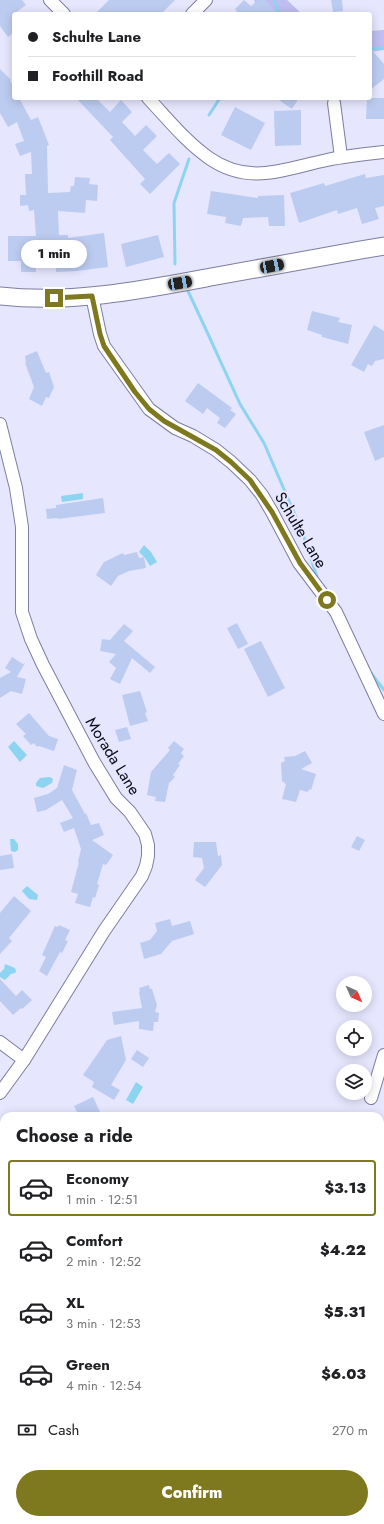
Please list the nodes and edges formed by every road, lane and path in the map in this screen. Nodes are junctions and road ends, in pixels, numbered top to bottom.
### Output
1 (50, 0) edge
2 (206, 0) edge
3 (62, 12) edge
4 (194, 12) edge
5 (150, 100) edge
6 (334, 103) dead end
7 (384, 152) edge
8 (341, 157) junction
9 (384, 246) edge
10 (0, 296) edge
11 (92, 296) junction
12 (0, 424) edge
13 (384, 714) edge
14 (0, 1042) edge
15 (384, 1055) edge
16 (24, 1060) junction
17 (0, 1093) edge
18 (372, 1095) edge

1 - 3 street
2 - 4 street
5 - 8 street
6 - 8 street
7 - 8 street
9 - 11 main road
10 - 11 main road
11 - 13 street, Schulte Lane
12 - 16 street, Morada Lane
14 - 16 street
15 - 18 street
16 - 17 street, Morada Lane

